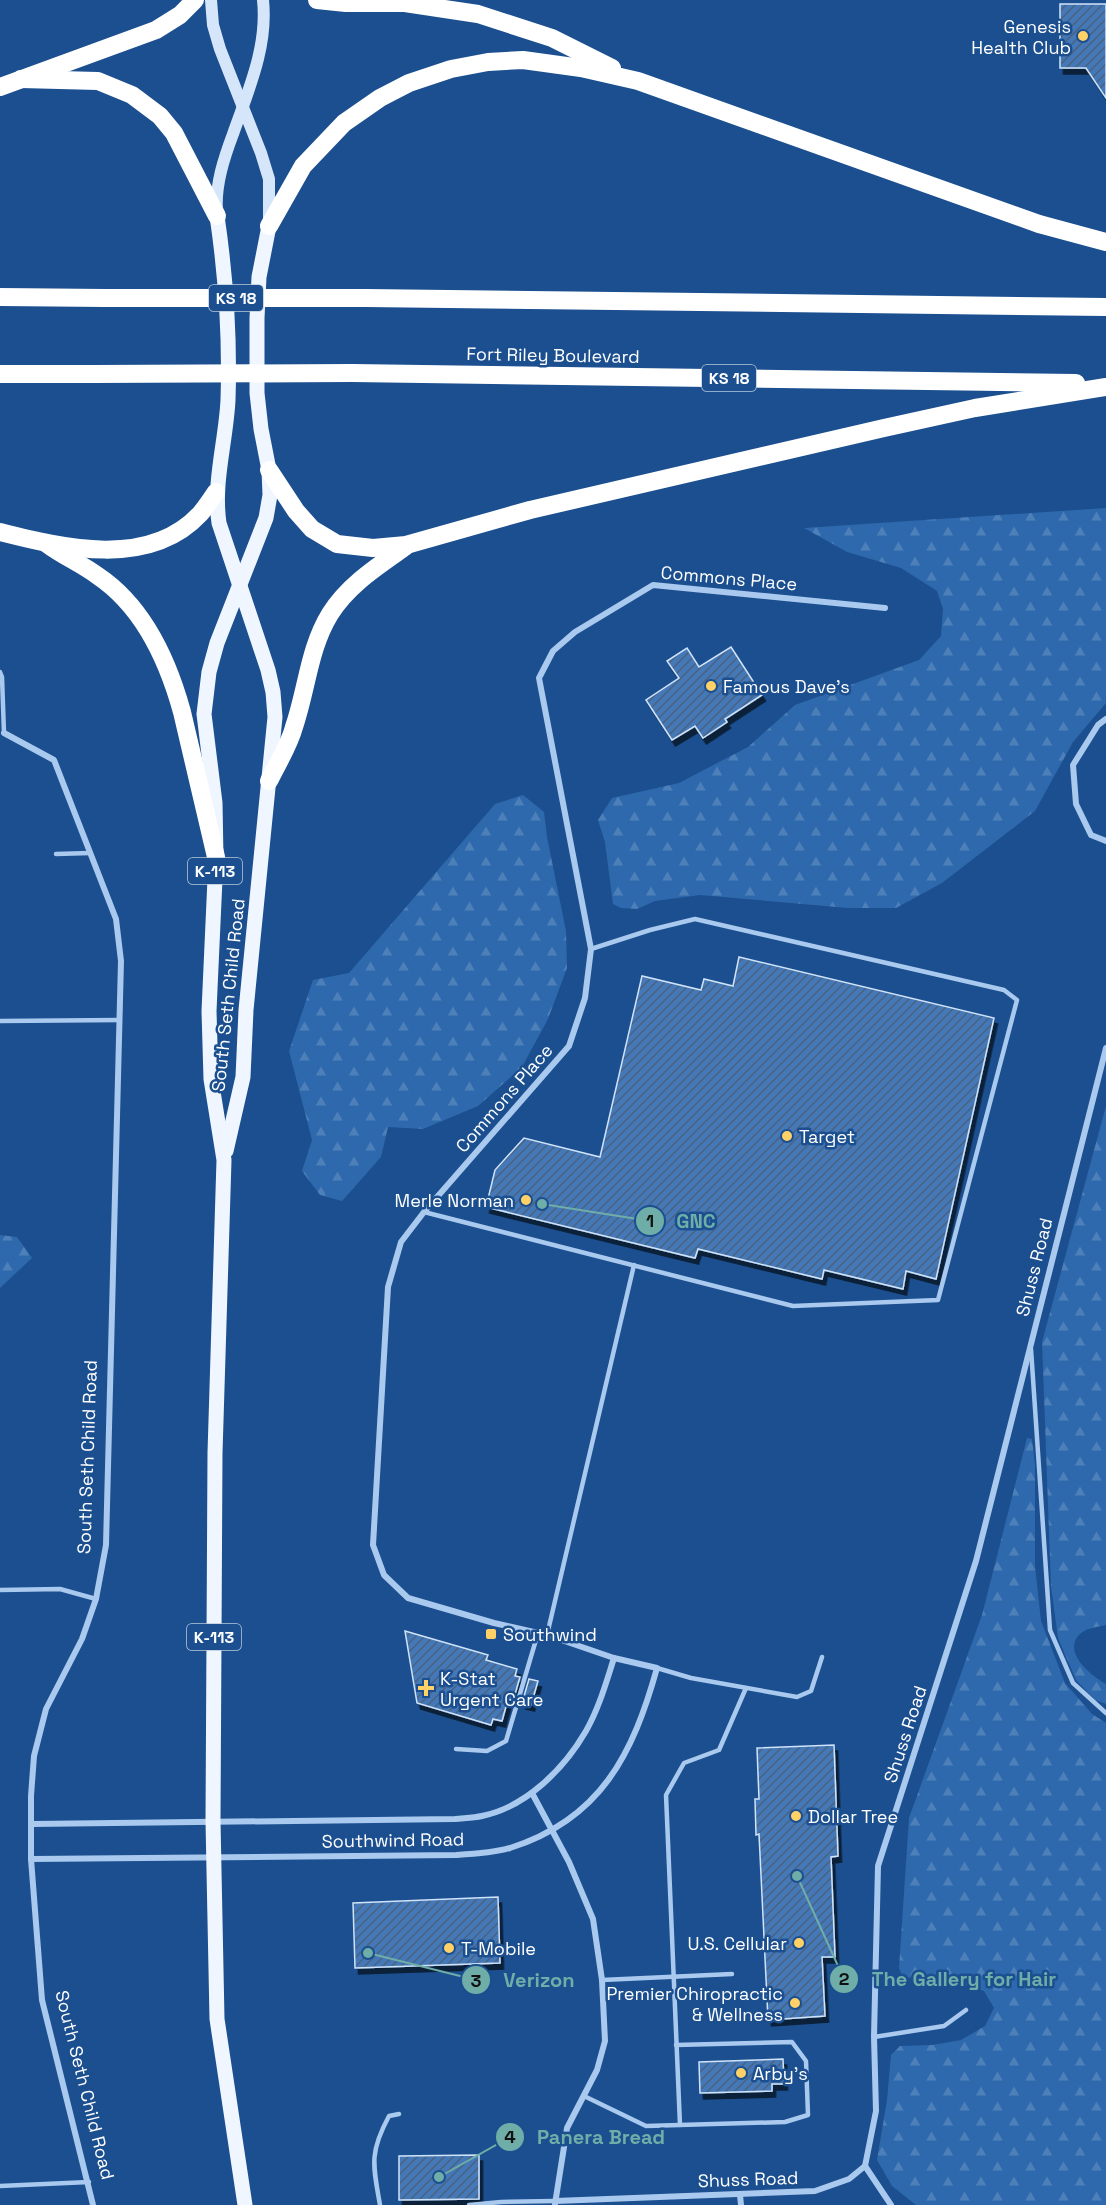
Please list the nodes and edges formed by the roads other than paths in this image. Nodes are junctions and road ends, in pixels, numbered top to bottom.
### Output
1 (195, 0) edge
2 (211, 0) edge
3 (263, 0) edge
4 (317, 0) edge
5 (21, 79) junction
6 (638, 81) junction
7 (0, 87) edge
8 (242, 108) junction
9 (217, 216) junction
10 (269, 226) junction
11 (1106, 242) edge
12 (0, 297) edge
13 (1106, 307) edge
14 (0, 374) edge
15 (1106, 385) edge
16 (269, 470) junction
17 (216, 492) junction
18 (0, 532) edge
19 (47, 544) junction
20 (406, 546) junction
21 (240, 587) junction
22 (885, 608) dead end
23 (0, 672) edge
24 (1106, 719) edge
25 (4, 733) joint
26 (269, 781) junction
27 (1106, 842) edge
28 (90, 853) junction
29 (56, 854) dead end
30 (216, 857) junction
31 (591, 949) junction
32 (120, 1020) junction
33 (0, 1021) edge
34 (1106, 1048) edge
35 (224, 1160) junction
36 (424, 1212) junction
37 (634, 1265) junction
38 (1031, 1341) junction
39 (0, 1590) edge
40 (96, 1599) junction
41 (538, 1634) junction
42 (547, 1635) junction
43 (822, 1657) dead end
44 (614, 1658) junction
45 (657, 1668) junction
46 (746, 1688) junction
47 (1106, 1713) edge
48 (456, 1749) dead end
49 (532, 1793) junction
50 (213, 1821) junction
51 (32, 1824) junction
52 (554, 1830) junction
53 (213, 1858) junction
54 (31, 1859) junction
55 (732, 1974) dead end
56 (673, 1977) junction
57 (602, 1980) junction
58 (966, 2010) dead end
59 (874, 2037) junction
60 (676, 2045) junction
61 (584, 2096) junction
62 (399, 2114) dead end
63 (680, 2125) junction
64 (865, 2166) junction
65 (89, 2182) junction
66 (0, 2186) edge
67 (740, 2195) junction
68 (555, 2203) edge
69 (93, 2205) edge
70 (245, 2205) edge
71 (380, 2205) edge
72 (469, 2205) edge
73 (741, 2205) edge
74 (891, 2205) edge

1 - 5 highway
2 - 8 street, South Seth Child Road / K-113
3 - 8 street, South Seth Child Road / K-113
4 - 6 highway
5 - 7 highway
5 - 9 highway
6 - 10 highway
6 - 11 highway
8 - 9 street, South Seth Child Road / K-113
8 - 10 street, South Seth Child Road / K-113
9 - 17 main road, South Seth Child Road / K-113
10 - 16 main road, South Seth Child Road / K-113
12 - 13 highway, KS 18, bridge
14 - 15 highway, Fort Riley Boulevard / KS 18, bridge
15 - 20 highway
16 - 20 highway
16 - 21 main road, South Seth Child Road / K-113
17 - 19 highway
17 - 21 main road, South Seth Child Road / K-113
18 - 19 highway
19 - 30 highway
20 - 26 highway
21 - 26 main road, South Seth Child Road / K-113
21 - 30 main road, South Seth Child Road / K-113
22 - 31 street, Commons Place
23 - 25 lane
24 - 27 street
25 - 28 street, South Seth Child Road
26 - 35 main road, South Seth Child Road / K-113
28 - 29 lane
28 - 32 street, South Seth Child Road
30 - 35 main road, South Seth Child Road / K-113
31 - 36 street, Commons Place
31 - 37 lane
32 - 33 lane
32 - 40 street, South Seth Child Road
34 - 38 street, Shuss Road
35 - 50 main road, South Seth Child Road / K-113
36 - 37 lane
36 - 41 street, Commons Place
37 - 42 lane
38 - 47 lane
38 - 59 street, Shuss Road
39 - 40 lane
40 - 51 street, South Seth Child Road
41 - 42 street, Commons Place
41 - 48 lane
42 - 44 street, Commons Place
43 - 46 lane
44 - 45 street, Commons Place
44 - 49 street, Southwind Road
45 - 46 lane
45 - 52 street, Southwind Road
46 - 56 lane
49 - 50 street, Southwind Road
49 - 52 street
50 - 51 street, Southwind Road
50 - 53 main road, South Seth Child Road / K-113
51 - 54 street, South Seth Child Road
52 - 53 street, Southwind Road
52 - 57 street
53 - 54 street, Southwind Road
53 - 70 main road, South Seth Child Road / K-113
54 - 65 street, South Seth Child Road
55 - 56 lane
56 - 57 lane
56 - 60 lane
57 - 61 street
58 - 59 lane
59 - 64 street, Shuss Road
60 - 63 lane
60 - 63 lane
61 - 63 lane
61 - 68 street
62 - 71 lane
64 - 67 street, Shuss Road
64 - 74 street
65 - 66 lane
65 - 69 street, South Seth Child Road
67 - 68 street, Shuss Road
67 - 73 street
68 - 72 lane

